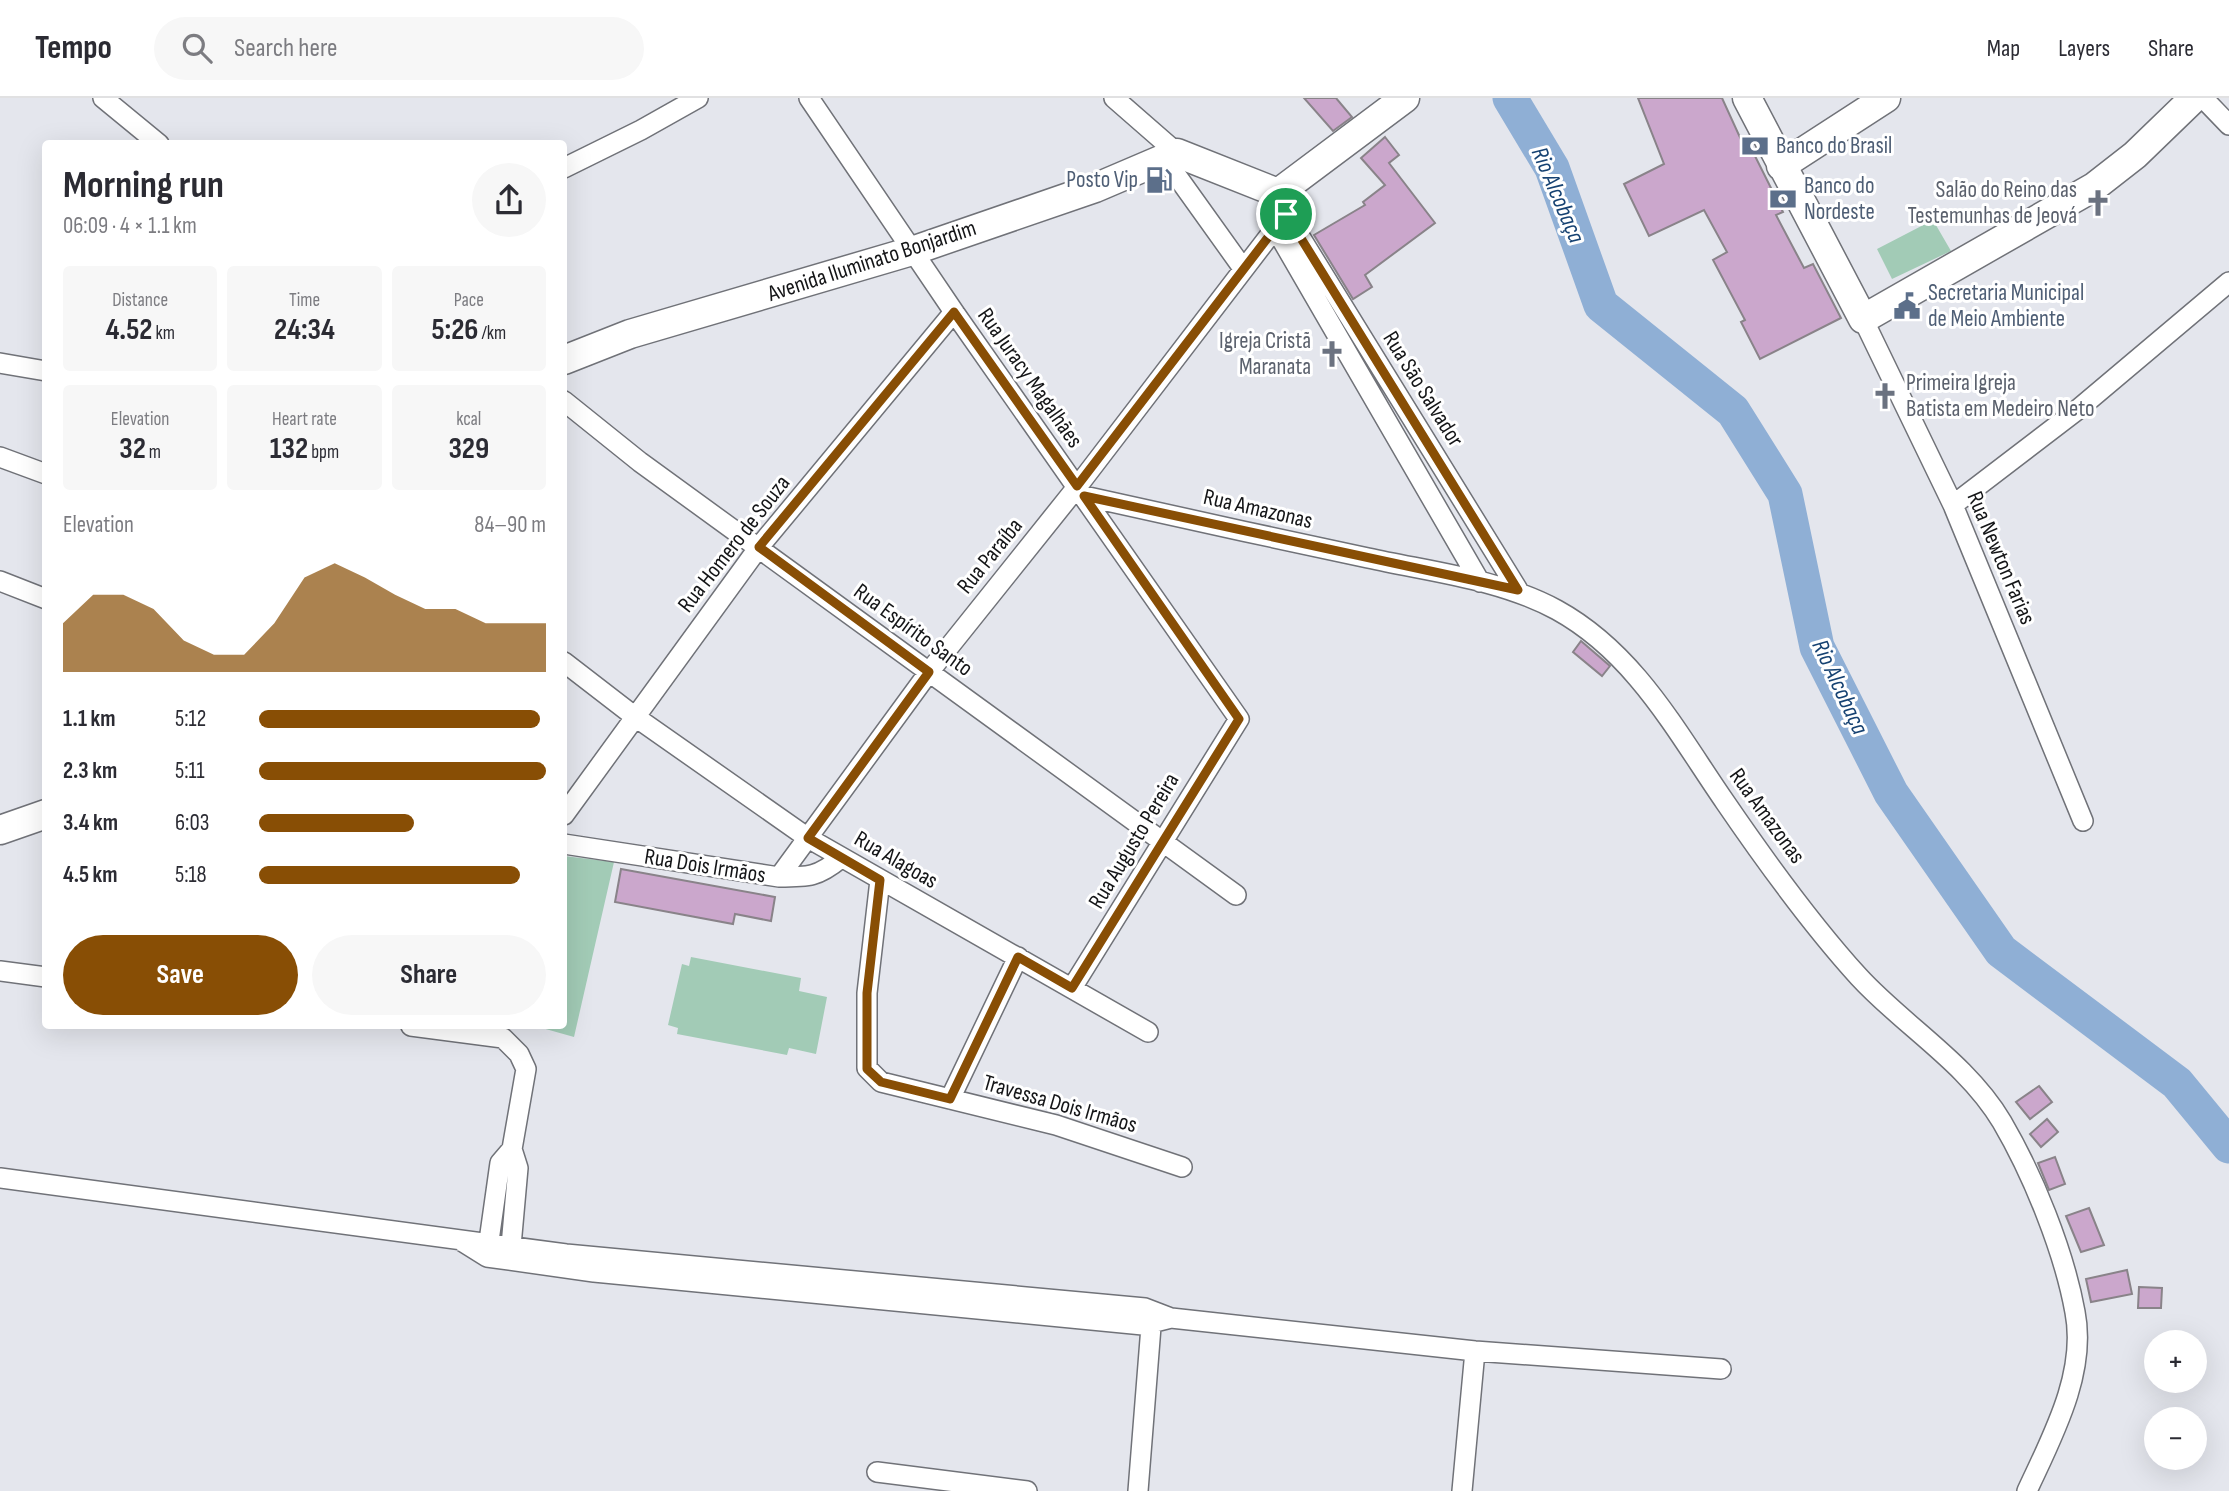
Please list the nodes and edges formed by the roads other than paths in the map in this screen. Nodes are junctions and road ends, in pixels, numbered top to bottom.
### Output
1 (103, 98) edge
2 (698, 98) edge
3 (809, 98) edge
4 (1114, 98) edge
5 (1405, 98) edge
6 (1747, 98) edge
7 (1885, 98) edge
8 (2194, 98) edge
9 (2203, 98) edge
10 (2229, 125) edge
11 (154, 140) edge
12 (1171, 156) junction
13 (1781, 166) junction
14 (567, 167) edge
15 (1280, 211) junction
16 (912, 251) junction
17 (1242, 267) junction
18 (2229, 282) edge
19 (954, 312) junction
20 (1863, 319) junction
21 (567, 358) edge
22 (0, 363) edge
23 (42, 370) edge
24 (567, 403) edge
25 (0, 457) edge
26 (42, 473) edge
27 (1081, 491) junction
28 (1953, 505) junction
29 (759, 547) junction
30 (0, 581) edge
31 (1480, 582) junction
32 (1518, 590) junction
33 (42, 597) edge
34 (567, 665) edge
35 (929, 672) junction
36 (634, 716) junction
37 (1239, 719) joint
38 (567, 811) edge
39 (42, 819) edge
40 (2083, 821) dead end
41 (0, 830) edge
42 (808, 838) junction
43 (1161, 842) junction
44 (567, 844) edge
45 (841, 858) junction
46 (779, 877) junction
47 (880, 880) junction
48 (1236, 895) dead end
49 (1018, 957) junction
50 (0, 971) edge
51 (42, 976) edge
52 (1072, 988) junction
53 (458, 1029) edge
54 (504, 1032) edge
55 (1148, 1032) dead end
56 (950, 1099) junction
57 (512, 1149) junction
58 (1182, 1167) dead end
59 (0, 1178) edge
60 (488, 1249) junction
61 (510, 1253) junction
62 (1152, 1317) junction
63 (1475, 1351) junction
64 (1721, 1369) dead end
65 (877, 1472) dead end
66 (1027, 1491) edge
67 (1138, 1491) edge
68 (1462, 1491) edge
69 (2027, 1491) edge

1 - 11 street
2 - 14 street
3 - 16 street, Rua Juracy Magalhães
4 - 12 street
5 - 15 street
6 - 13 street
7 - 13 street
8 - 20 street
9 - 10 street
12 - 15 street
12 - 16 street, Avenida Iluminato Bonjardim
12 - 17 street
13 - 20 street
15 - 17 street, Rua Paraíba
15 - 31 street, Rua São Salvador
15 - 32 street, Rua São Salvador
16 - 19 street, Rua Juracy Magalhães
16 - 21 street, Avenida Iluminato Bonjardim
17 - 27 street, Rua Paraíba
18 - 28 street
19 - 27 street, Rua Juracy Magalhães
19 - 29 street, Rua Homero de Souza
20 - 28 street, Rua Newton Farias
22 - 23 street
24 - 29 street, Rua Espírito Santo
25 - 26 street
27 - 31 street, Rua Amazonas
27 - 35 street, Rua Paraíba
27 - 37 street, Rua Juracy Magalhães
28 - 40 street, Rua Newton Farias
29 - 35 street, Rua Espírito Santo
29 - 36 street, Rua Homero de Souza
30 - 33 street
31 - 32 street, Rua Amazonas
32 - 69 street, Rua Amazonas
34 - 36 street, Rua Alagoas
35 - 42 street, Rua Paraíba
35 - 43 street, Rua Espírito Santo
36 - 38 street, Rua Homero de Souza
36 - 42 street, Rua Alagoas
37 - 43 street, Rua Augusto Pereira
39 - 41 street
42 - 45 street, Rua Alagoas
42 - 46 street, Rua Paraíba
43 - 48 street, Rua Espírito Santo
43 - 52 street, Rua Augusto Pereira
44 - 46 street, Rua Dois Irmãos
45 - 46 street, Rua Dois Irmãos
45 - 47 street, Rua Alagoas
47 - 49 street, Rua Alagoas
47 - 56 street, Travessa Dois Irmãos
49 - 52 street, Rua Alagoas
49 - 56 street
50 - 51 street
52 - 55 street, Rua Alagoas
53 - 54 street
54 - 57 street
56 - 58 street, Travessa Dois Irmãos
57 - 60 street
57 - 61 street
59 - 60 street
60 - 61 street
61 - 62 street
62 - 63 street
62 - 67 street
63 - 64 street
63 - 68 street
65 - 66 street

